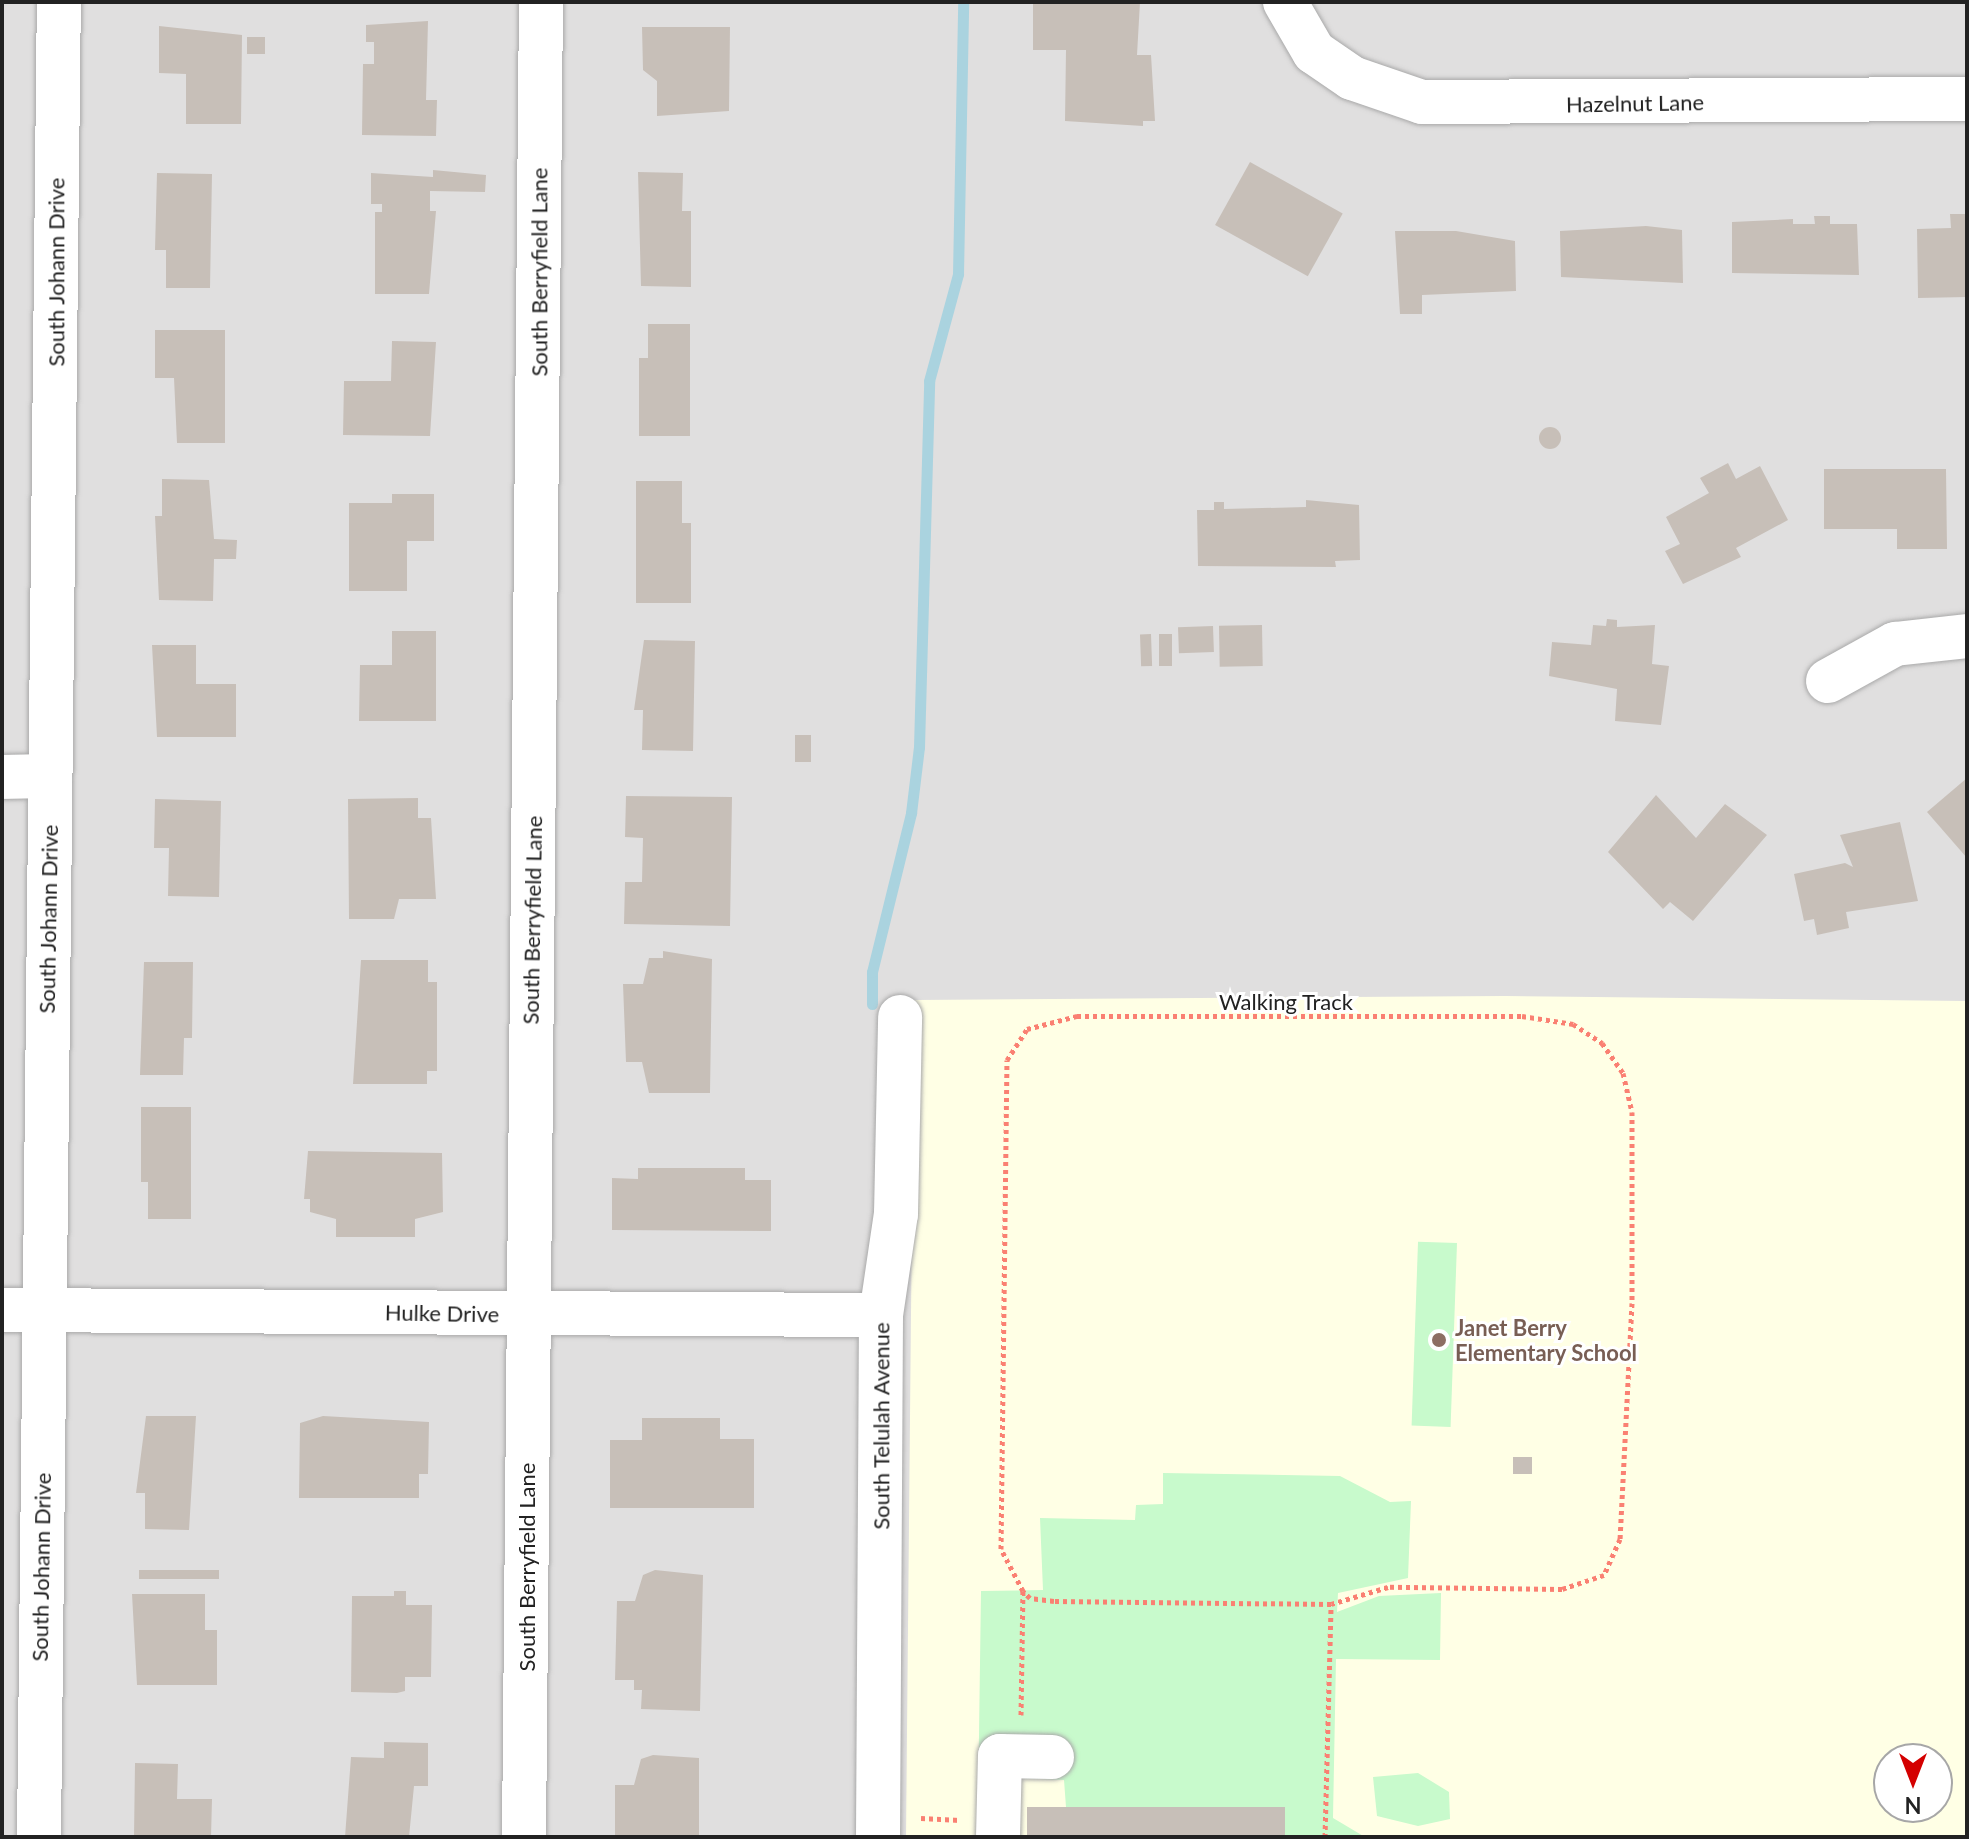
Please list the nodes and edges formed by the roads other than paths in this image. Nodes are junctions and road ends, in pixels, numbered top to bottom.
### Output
1 (59, 2) edge
2 (541, 2) edge
3 (1285, 2) edge
4 (1967, 99) edge
5 (1967, 636) edge
6 (1828, 681) dead end
7 (50, 776) junction
8 (2, 777) edge
9 (900, 1017) dead end
10 (2, 1310) edge
11 (46, 1310) junction
12 (530, 1314) junction
13 (881, 1315) junction
14 (1036, 1757) road end
15 (39, 1837) edge
16 (524, 1837) edge
17 (878, 1837) edge
18 (998, 1837) edge

1 - 7 street, South Johann Drive
2 - 12 street, South Berryfield Lane
3 - 4 street, Hazelnut Lane
5 - 6 street
7 - 8 street
7 - 11 street, South Johann Drive
9 - 13 street, South Telulah Avenue
10 - 11 street, Hulke Drive
11 - 12 street, Hulke Drive
11 - 15 street, South Johann Drive
12 - 13 street, Hulke Drive
12 - 16 street, South Berryfield Lane
13 - 17 street, South Telulah Avenue
14 - 18 street

